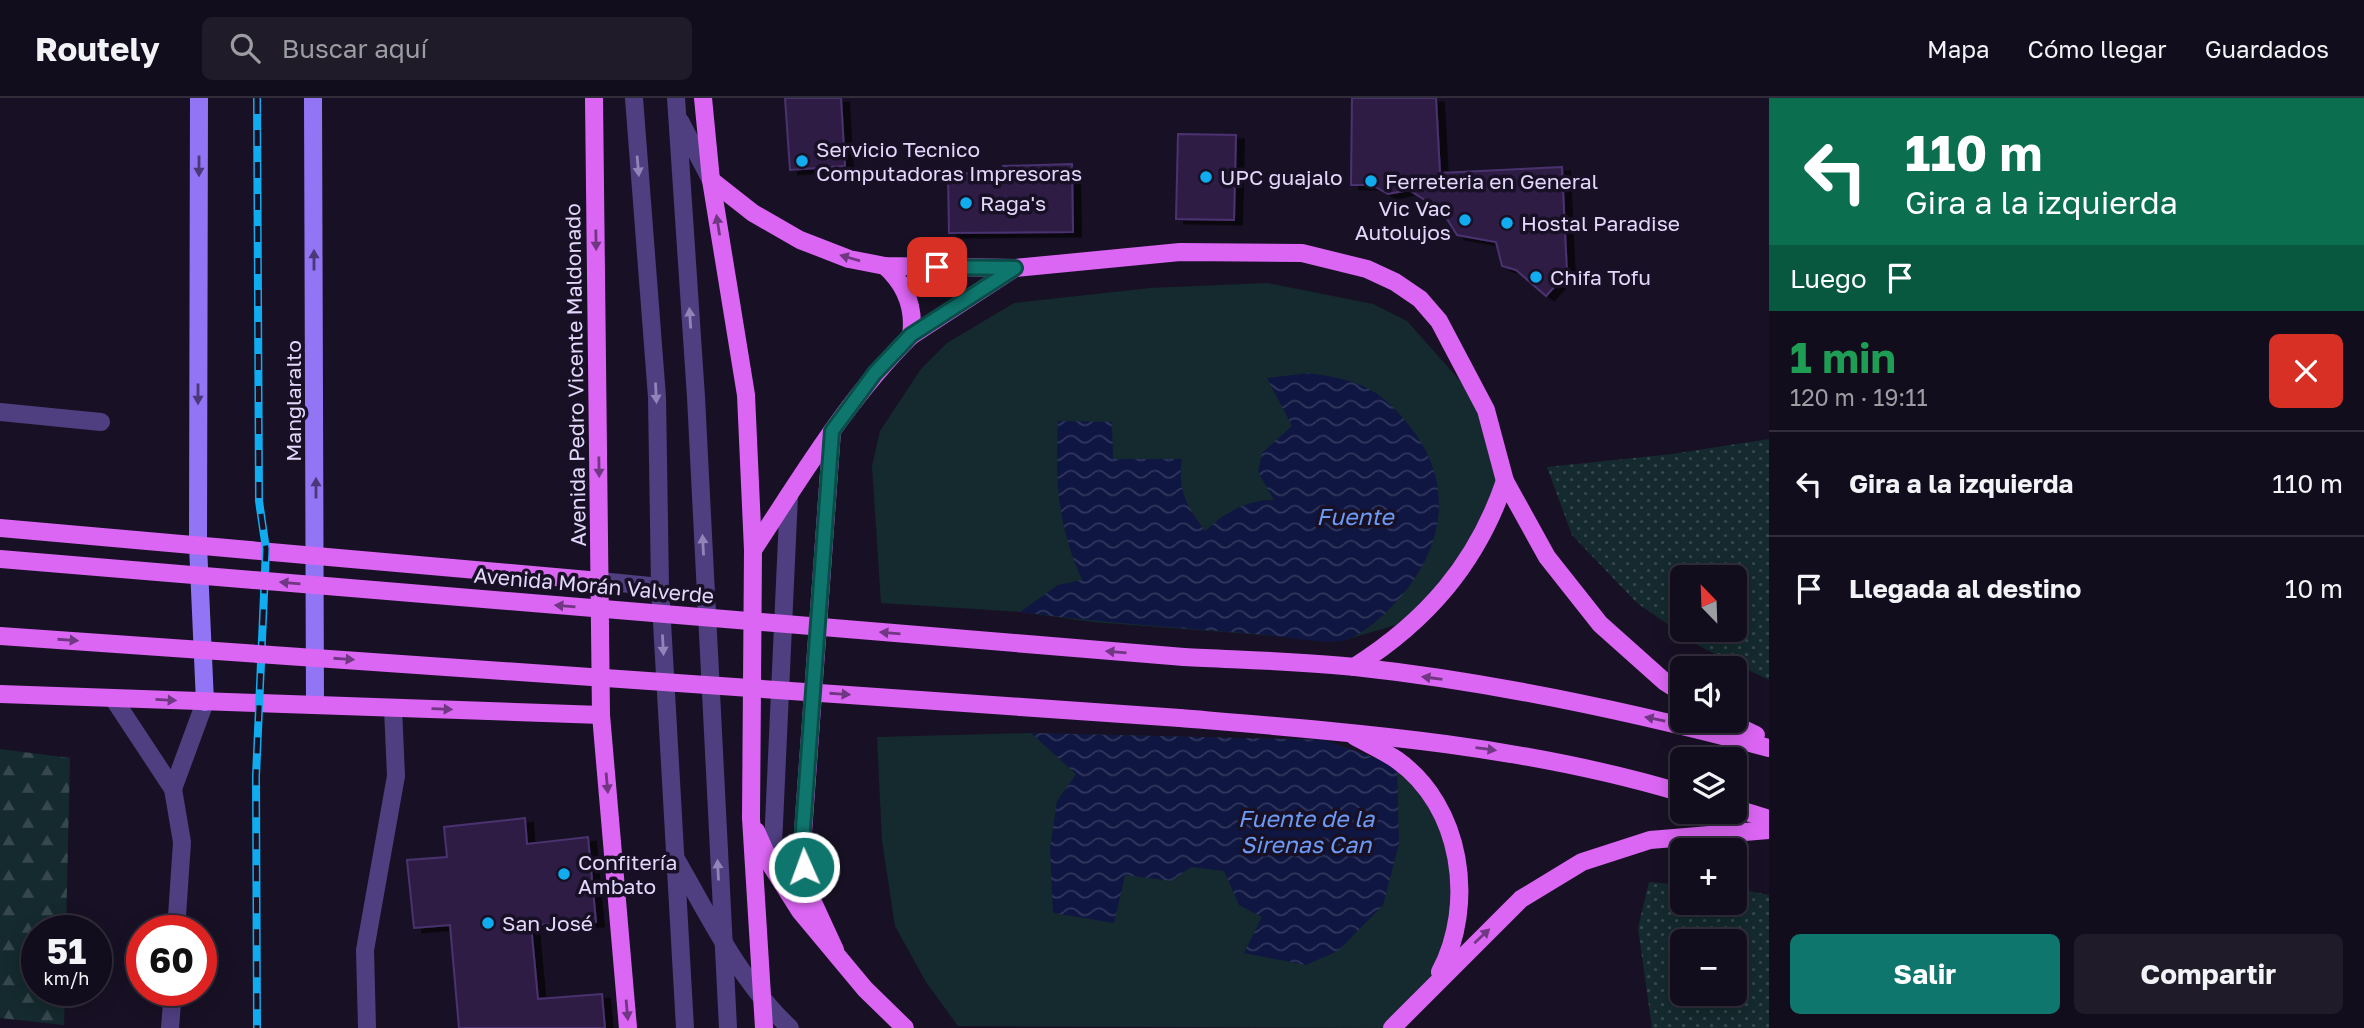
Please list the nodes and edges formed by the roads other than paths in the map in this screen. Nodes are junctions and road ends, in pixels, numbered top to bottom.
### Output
1 (199, 98) edge
2 (313, 98) edge
3 (594, 98) edge
4 (634, 98) edge
5 (703, 98) edge
6 (677, 107) edge
7 (711, 180) junction
8 (886, 266) junction
9 (1015, 268) junction
10 (911, 335) junction
11 (0, 412) edge
12 (101, 422) dead end
13 (832, 431) junction
14 (1505, 481) junction
15 (789, 495) junction
16 (0, 528) edge
17 (198, 545) junction
18 (753, 550) junction
19 (316, 556) junction
20 (0, 559) edge
21 (600, 581) junction
22 (660, 587) junction
23 (0, 636) edge
24 (1354, 667) junction
25 (1670, 685) edge
26 (0, 694) edge
27 (113, 698) junction
28 (205, 702) junction
29 (314, 705) junction
30 (393, 708) junction
31 (601, 715) junction
32 (1747, 730) edge
33 (1345, 731) junction
34 (1769, 740) edge
35 (1769, 748) edge
36 (173, 789) junction
37 (1670, 790) edge
38 (1747, 812) edge
39 (751, 818) junction
40 (1769, 819) edge
41 (1769, 830) edge
42 (673, 853) junction
43 (772, 867) junction
44 (177, 915) edge
45 (722, 939) junction
46 (835, 950) junction
47 (1434, 984) junction
48 (764, 1004) junction
49 (172, 1006) edge
50 (170, 1028) edge
51 (367, 1028) edge
52 (628, 1028) edge
53 (685, 1028) edge
54 (728, 1028) edge
55 (764, 1028) edge
56 (790, 1028) edge
57 (905, 1028) edge
58 (1392, 1028) edge

1 -> 17 main road
19 -> 2 main road, Manglaralto
3 -> 21 main road, Avenida Pedro Vicente Maldonado
4 -> 22 street
5 - 7 main road
6 - 7 street
45 -> 6 street
8 -> 7 main road
18 -> 7 main road
8 - 9 main road
8 - 10 main road
9 - 10 main road
9 - 14 main road
10 - 13 main road
11 - 12 street
13 - 15 main road
13 - 46 main road
14 - 24 main road
14 - 25 main road
15 - 18 main road
15 - 43 street
16 - 17 main road
17 - 19 main road
17 - 28 main road
18 - 39 main road
19 - 21 main road
19 - 29 main road, Manglaralto
24 -> 20 main road, Avenida Morán Valverde, bridge
21 - 22 street
21 - 31 main road, Avenida Pedro Vicente Maldonado
22 -> 42 street
23 -> 33 main road, bridge
35 -> 24 main road, Avenida Morán Valverde
26 - 27 main road
27 -> 28 main road
27 - 36 street
28 - 29 main road
28 - 36 street
29 - 30 main road
30 -> 31 main road
30 - 51 street
31 -> 52 main road, Avenida Pedro Vicente Maldonado
32 - 34 main road
33 -> 37 main road
33 - 47 main road
36 - 44 street
38 - 40 main road
39 - 43 main road
39 - 48 main road
47 -> 41 main road
42 - 45 street
42 - 53 street
43 - 46 main road
45 - 48 street
45 - 54 street
46 - 57 main road
47 - 58 main road
48 - 55 main road
48 - 56 street
49 - 50 street

